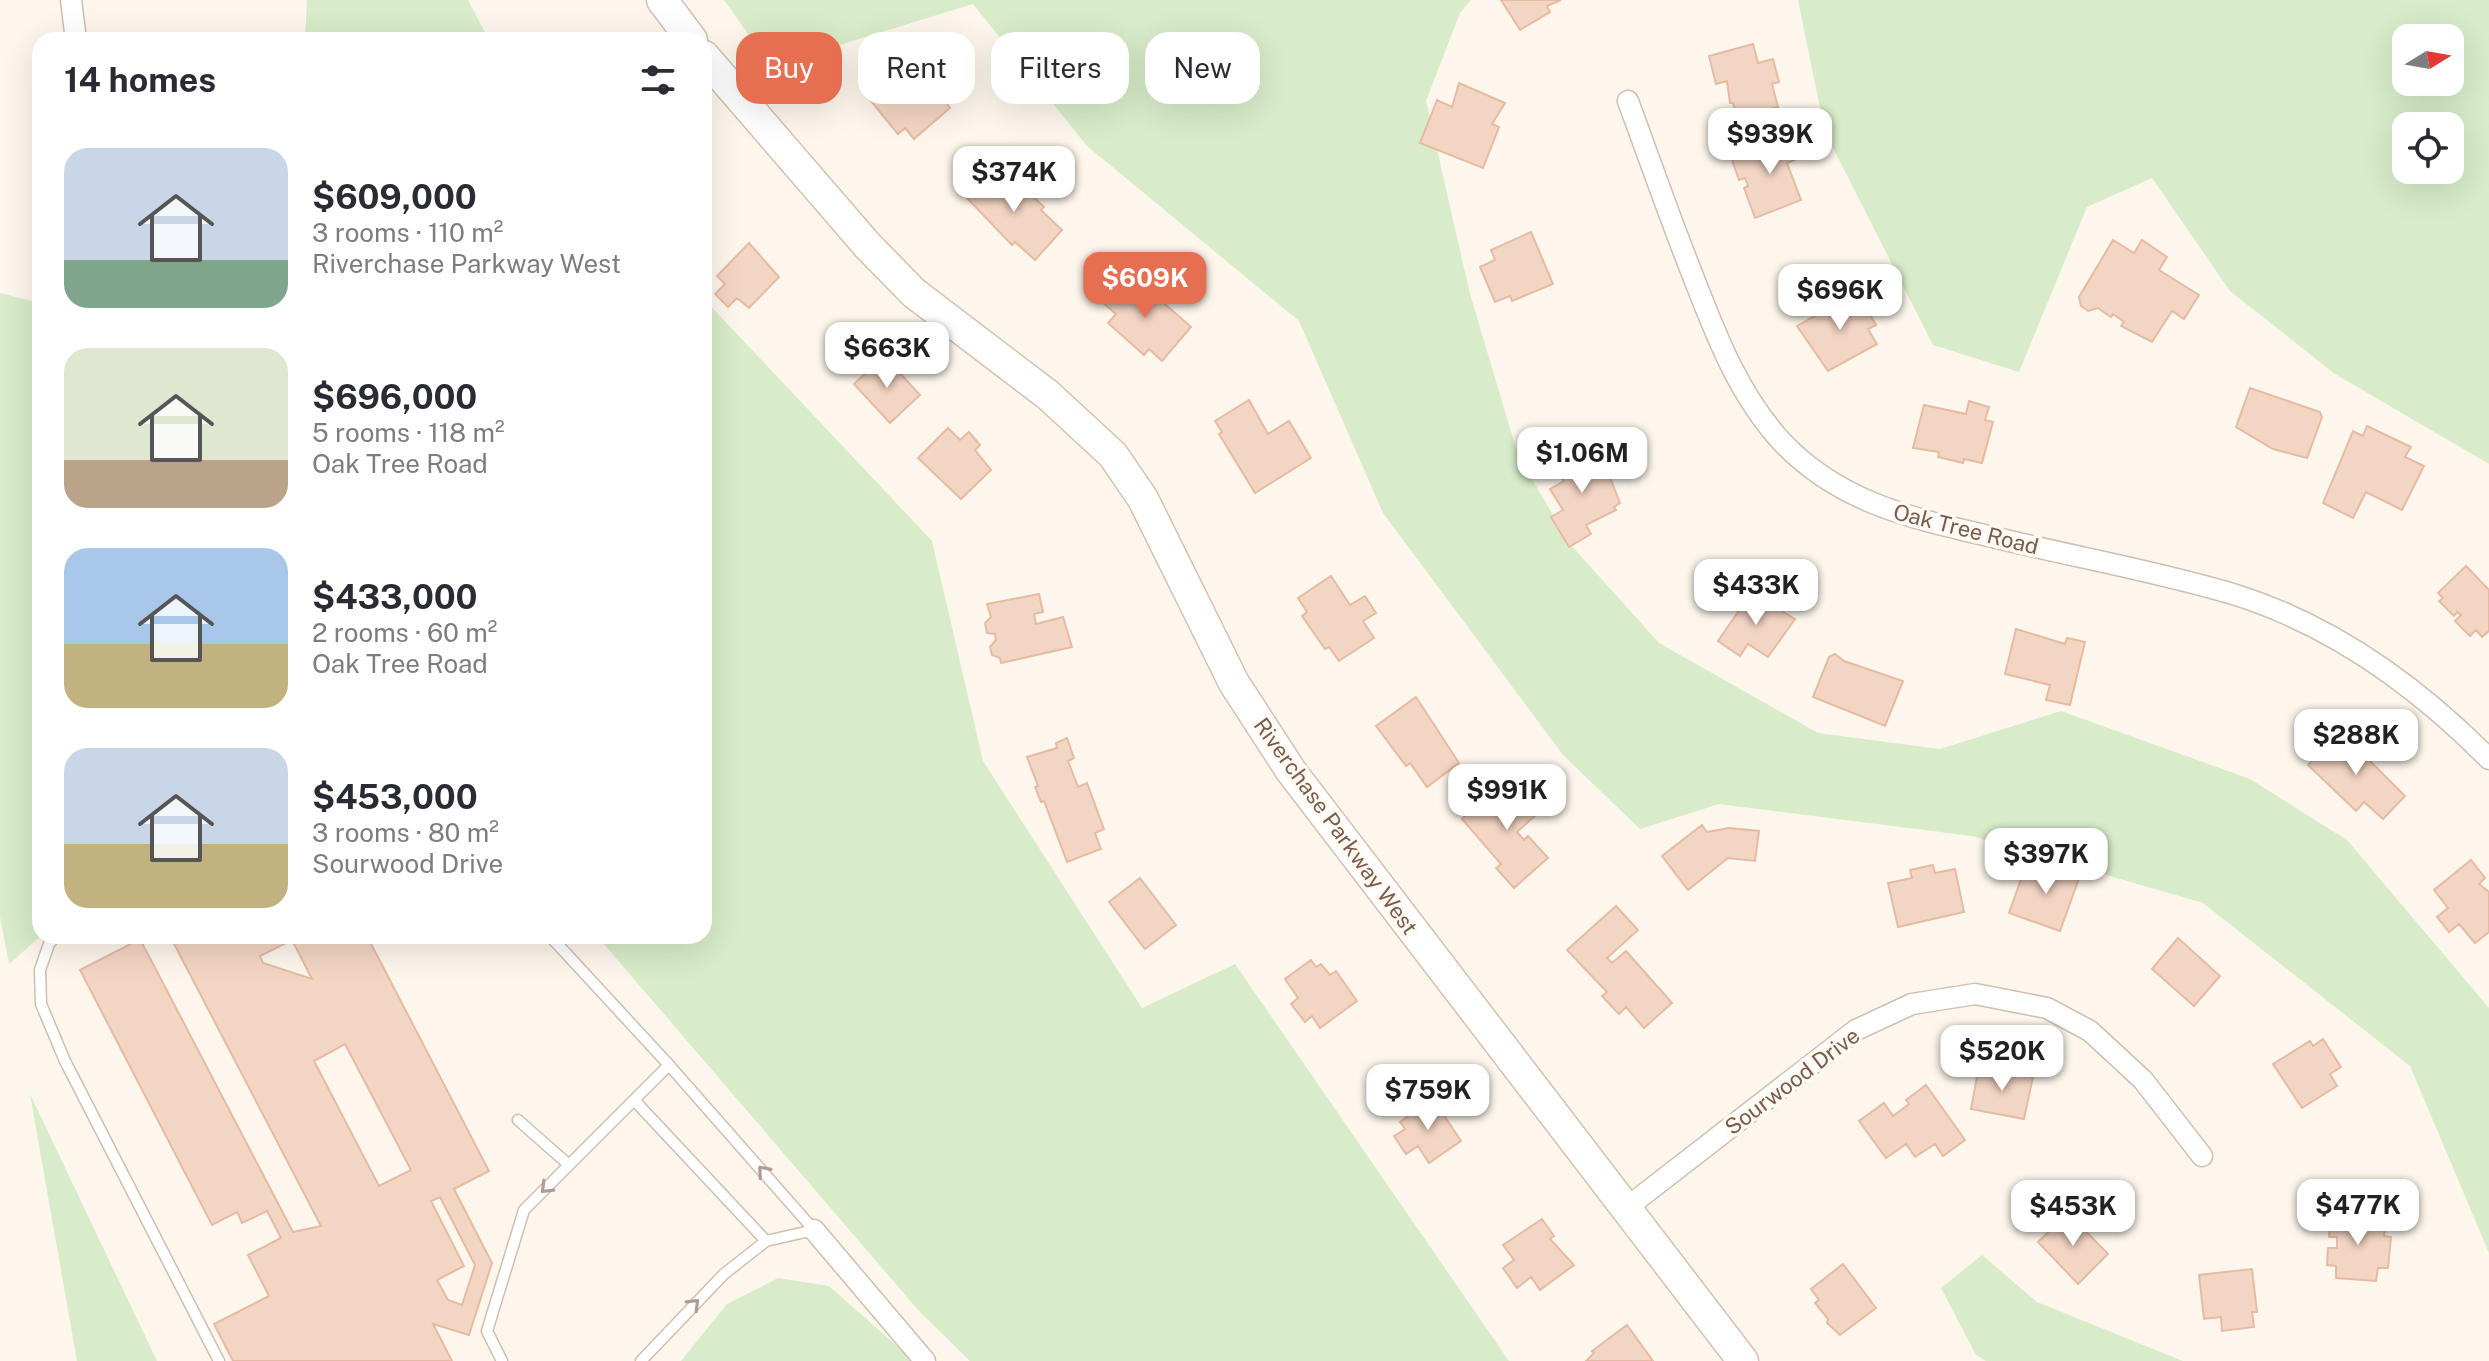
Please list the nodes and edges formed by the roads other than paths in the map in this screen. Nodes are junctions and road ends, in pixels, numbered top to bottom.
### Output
1 (71, 0) edge
2 (662, 0) edge
3 (75, 32) edge
4 (686, 32) edge
5 (712, 65) edge
6 (1628, 101) dead end
7 (2489, 759) edge
8 (49, 944) edge
9 (557, 944) edge
10 (669, 1065) junction
11 (634, 1100) junction
12 (518, 1120) dead end
13 (2202, 1156) dead end
14 (569, 1165) junction
15 (1625, 1209) junction
16 (814, 1230) junction
17 (766, 1241) junction
18 (219, 1361) edge
19 (502, 1361) edge
20 (641, 1361) edge
21 (925, 1361) edge
22 (1743, 1361) edge

1 - 3 street
2 - 4 street
5 - 15 street, Riverchase Parkway West
6 - 7 street, Oak Tree Road
8 - 18 lane
9 - 10 lane
10 - 11 lane
16 -> 10 lane
11 - 14 lane
11 - 17 lane
12 - 14 lane
13 - 15 street, Sourwood Drive
14 -> 19 lane
15 - 22 street, Riverchase Parkway West
16 - 17 lane
16 - 21 street
20 -> 17 lane

